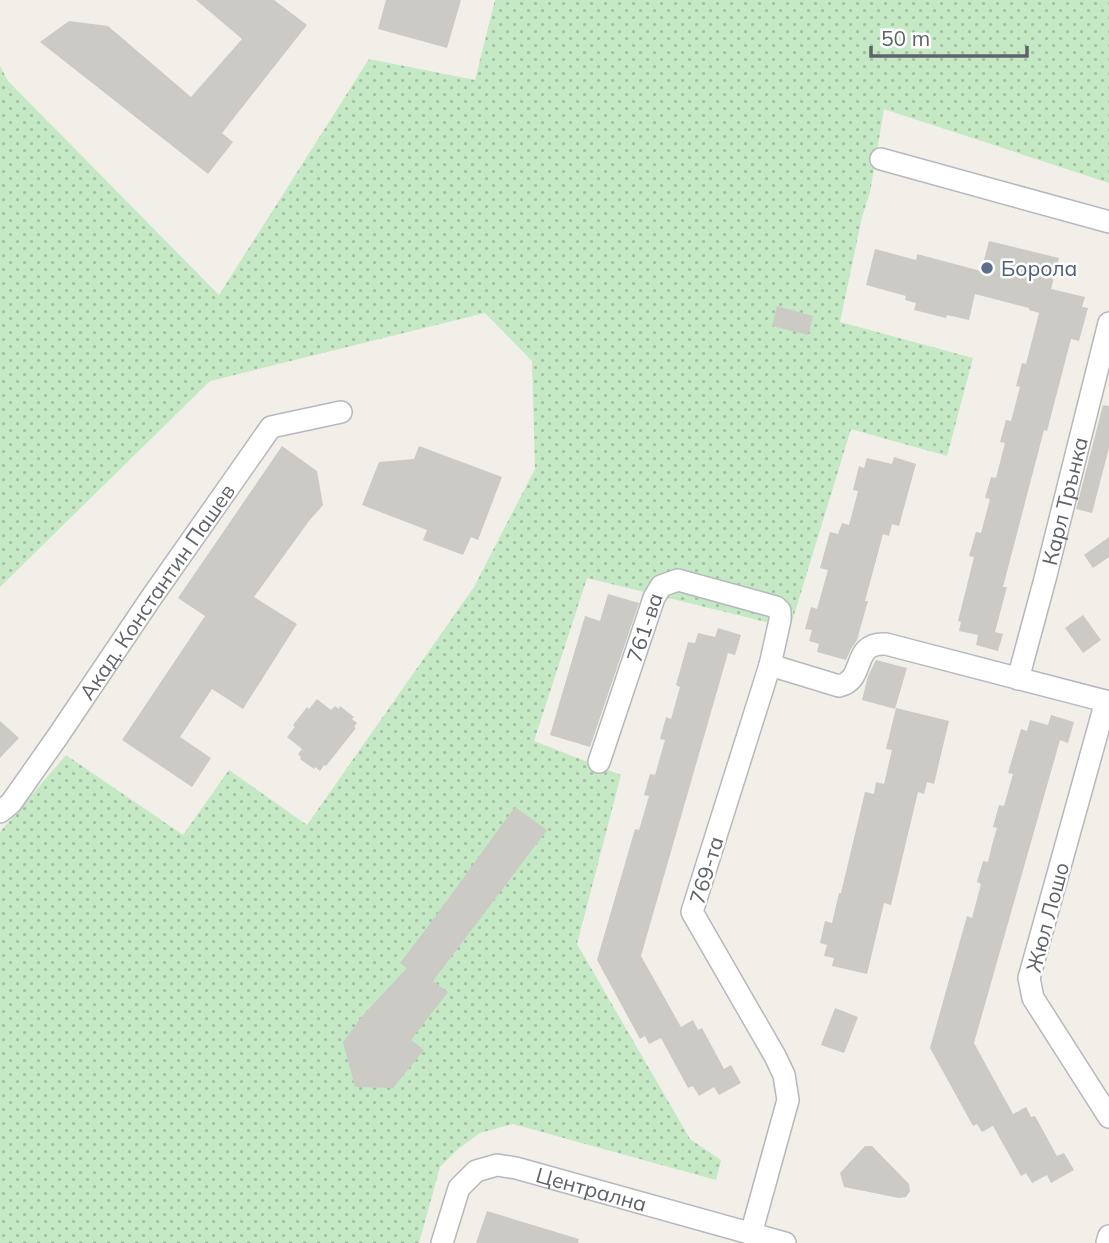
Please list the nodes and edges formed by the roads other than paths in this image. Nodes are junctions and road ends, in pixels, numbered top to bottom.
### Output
1 (881, 159) dead end
2 (1109, 222) edge
3 (1109, 323) edge
4 (341, 412) dead end
5 (770, 665) junction
6 (1018, 679) junction
7 (1107, 701) edge
8 (599, 762) dead end
9 (0, 812) edge
10 (1109, 1117) edge
11 (751, 1234) junction
12 (1109, 1236) edge
13 (442, 1243) edge
14 (785, 1243) edge
15 (1107, 1243) edge

1 - 2 street
3 - 6 street, Карл Трънка
4 - 9 street, Акад. Константин Пашев
5 - 6 street
5 - 8 street, 761-ва
5 - 11 street, 769-та
6 - 7 street
7 - 10 street, Жюл Лошо
11 - 13 street, Централна
11 - 14 street, Централна
12 - 15 street

